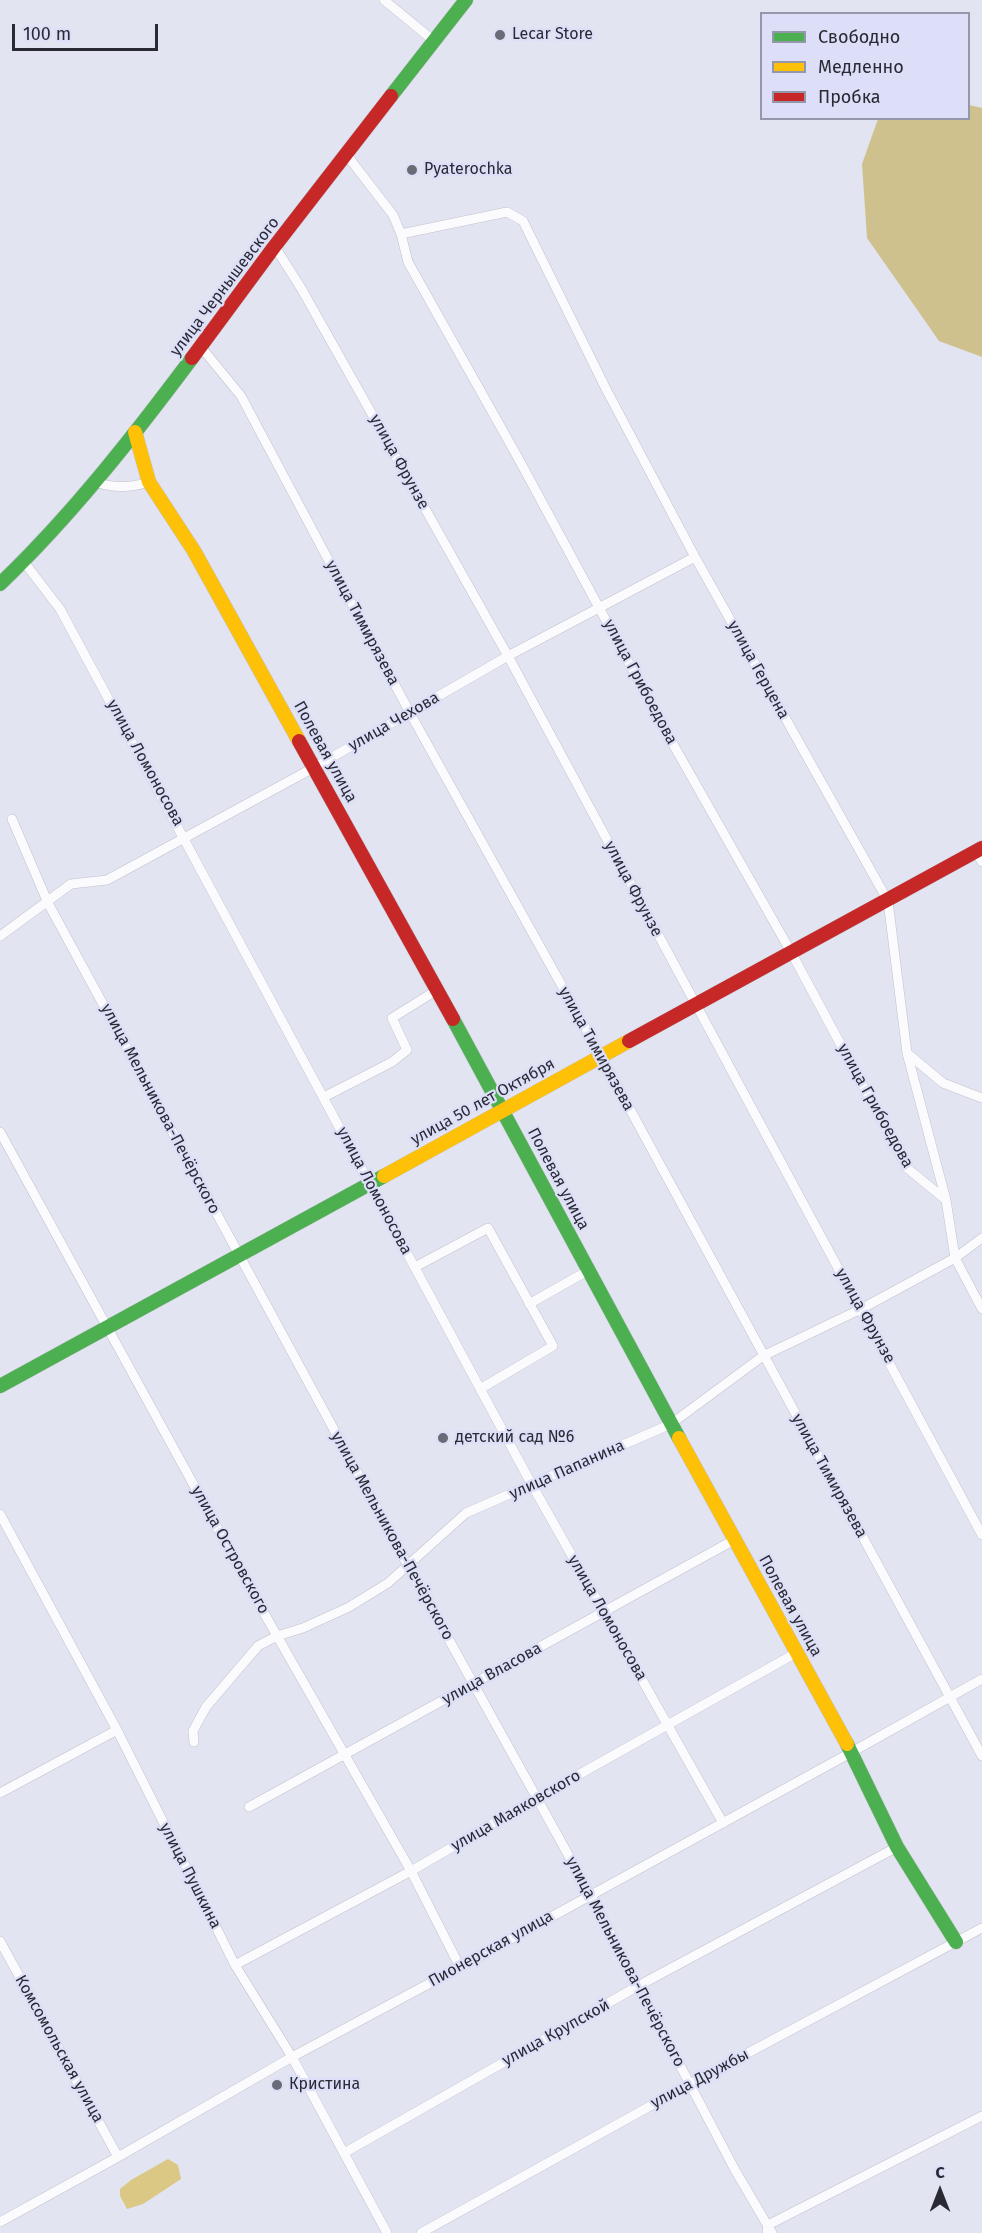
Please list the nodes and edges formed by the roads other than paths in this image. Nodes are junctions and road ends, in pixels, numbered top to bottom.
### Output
1 (384, 0) edge
2 (466, 0) edge
3 (434, 41) junction
4 (346, 154) junction
5 (401, 234) junction
6 (274, 247) junction
7 (201, 347) junction
8 (135, 432) junction
9 (94, 482) junction
10 (149, 482) junction
11 (695, 557) junction
12 (24, 562) junction
13 (0, 584) edge
14 (600, 608) junction
15 (508, 656) junction
16 (410, 713) junction
17 (315, 767) junction
18 (12, 819) dead end
19 (185, 837) junction
20 (980, 854) edge
21 (888, 901) junction
22 (48, 903) junction
23 (0, 936) edge
24 (791, 952) junction
25 (437, 990) junction
26 (695, 1004) junction
27 (907, 1053) junction
28 (601, 1056) junction
29 (324, 1098) junction
30 (982, 1098) edge
31 (503, 1110) junction
32 (0, 1132) edge
33 (370, 1183) junction
34 (946, 1200) junction
35 (982, 1238) edge
36 (239, 1255) junction
37 (955, 1258) junction
38 (415, 1267) junction
39 (588, 1270) junction
40 (530, 1304) junction
41 (861, 1309) junction
42 (982, 1309) edge
43 (109, 1327) junction
44 (763, 1356) junction
45 (0, 1386) edge
46 (480, 1389) junction
47 (671, 1424) junction
48 (532, 1485) junction
49 (0, 1514) edge
50 (982, 1535) edge
51 (734, 1540) junction
52 (407, 1564) junction
53 (604, 1613) junction
54 (277, 1636) junction
55 (796, 1653) junction
56 (982, 1679) edge
57 (474, 1684) junction
58 (951, 1698) junction
59 (668, 1725) junction
60 (117, 1730) junction
61 (194, 1742) dead end
62 (852, 1752) junction
63 (344, 1754) junction
64 (982, 1756) edge
65 (0, 1793) edge
66 (537, 1798) junction
67 (249, 1807) dead end
68 (723, 1823) junction
69 (897, 1847) junction
70 (411, 1871) junction
71 (590, 1894) junction
72 (982, 1928) edge
73 (0, 1941) edge
74 (956, 1942) junction
75 (235, 1965) junction
76 (460, 1967) junction
77 (638, 1986) junction
78 (292, 2056) junction
79 (690, 2084) junction
80 (982, 2116) edge
81 (344, 2153) junction
82 (118, 2157) junction
83 (0, 2222) edge
84 (769, 2230) edge
85 (387, 2233) edge
86 (421, 2233) edge

1 - 3 street
2 - 3 street, улица Чернышевского
3 - 4 street, улица Чернышевского
4 - 5 street, улица Грибоедова
4 - 6 street, улица Чернышевского
5 - 11 street, улица Герцена
5 - 14 street, улица Грибоедова
6 - 7 street, улица Чернышевского
6 - 15 street, улица Фрунзе
7 - 8 street, улица Чернышевского
7 - 16 street, улица Тимирязева
8 - 9 street, улица Чернышевского
8 - 10 street, Полевая улица
9 - 10 street
9 - 12 street, улица Чернышевского
10 - 17 street, Полевая улица
11 - 14 street, улица Чехова
11 - 21 street, улица Герцена
12 - 13 street, улица Чернышевского
12 - 19 street, улица Ломоносова
14 - 15 street, улица Чехова
14 - 24 street, улица Грибоедова
15 - 16 street, улица Чехова
15 - 26 street, улица Фрунзе
16 - 17 street, улица Чехова
16 - 28 street, улица Тимирязева
17 - 19 street, улица Чехова
17 - 25 street, Полевая улица
18 - 22 street, улица Мельникова-Печёрского
19 - 22 street, улица Чехова
19 - 29 street, улица Ломоносова
20 - 21 street, улица 50 лет Октября
21 - 24 street, улица 50 лет Октября
21 - 27 street, улица Герцена
22 - 23 street, улица Чехова
22 - 36 street, улица Мельникова-Печёрского
24 - 26 street, улица 50 лет Октября
24 - 34 street, улица Грибоедова
25 - 29 street
25 - 31 street, Полевая улица
26 - 28 street, улица 50 лет Октября
26 - 41 street, улица Фрунзе
27 - 30 street
27 - 34 street, улица Герцена
28 - 31 street, улица 50 лет Октября
28 - 44 street, улица Тимирязева
29 - 33 street, улица Ломоносова
31 - 33 street, улица 50 лет Октября
31 - 39 street, Полевая улица
32 - 43 street, улица Островского
33 - 36 street, улица 50 лет Октября
33 - 38 street, улица Ломоносова
34 - 37 street, улица Герцена
35 - 37 street, улица Папанина
36 - 43 street, улица 50 лет Октября
36 - 52 street, улица Мельникова-Печёрского
37 - 41 street, улица Папанина
37 - 42 street
38 - 40 street
38 - 46 street, улица Ломоносова
39 - 40 street
39 - 47 street, Полевая улица
40 - 46 street
41 - 44 street, улица Папанина
41 - 50 street, улица Фрунзе
43 - 45 street, улица 50 лет Октября
43 - 54 street, улица Островского
44 - 47 street, улица Папанина
44 - 58 street, улица Тимирязева
46 - 48 street, улица Ломоносова
47 - 48 street, улица Папанина
47 - 51 street, Полевая улица
48 - 52 street, улица Папанина
48 - 53 street, улица Ломоносова
49 - 60 street, улица Пушкина
51 - 53 street, улица Власова
51 - 55 street, Полевая улица
52 - 54 street, улица Папанина
52 - 57 street, улица Мельникова-Печёрского
53 - 57 street, улица Власова
53 - 59 street, улица Ломоносова
54 - 61 street, улица Папанина
54 - 63 street, улица Островского
55 - 59 street, улица Маяковского
55 - 62 street, Полевая улица
56 - 58 street, Пионерская улица
57 - 63 street, улица Власова
57 - 66 street, улица Мельникова-Печёрского
58 - 62 street, Пионерская улица
58 - 64 street, улица Тимирязева
59 - 66 street, улица Маяковского
59 - 68 street, улица Ломоносова
60 - 65 street
60 - 75 street, улица Пушкина
62 - 68 street, Пионерская улица
62 - 69 street, Полевая улица
63 - 67 street, улица Власова
63 - 70 street, улица Островского
66 - 70 street, улица Маяковского
66 - 71 street, улица Мельникова-Печёрского
68 - 71 street, Пионерская улица
69 - 74 street, Полевая улица
69 - 77 street, улица Крупской
70 - 75 street, улица Маяковского
70 - 76 street, улица Островского
71 - 76 street, Пионерская улица
71 - 77 street, улица Мельникова-Печёрского
72 - 74 street, улица Дружбы
73 - 82 street, Комсомольская улица
74 - 79 street, улица Дружбы
75 - 78 street, улица Пушкина
76 - 78 street, Пионерская улица
77 - 79 street, улица Мельникова-Печёрского
77 - 81 street, улица Крупской
78 - 81 street, улица Пушкина
78 - 82 street, Пионерская улица
79 - 84 street, улица Мельникова-Печёрского
79 - 86 street, улица Дружбы
80 - 84 street
81 - 85 street, улица Пушкина
82 - 83 street, Пионерская улица

